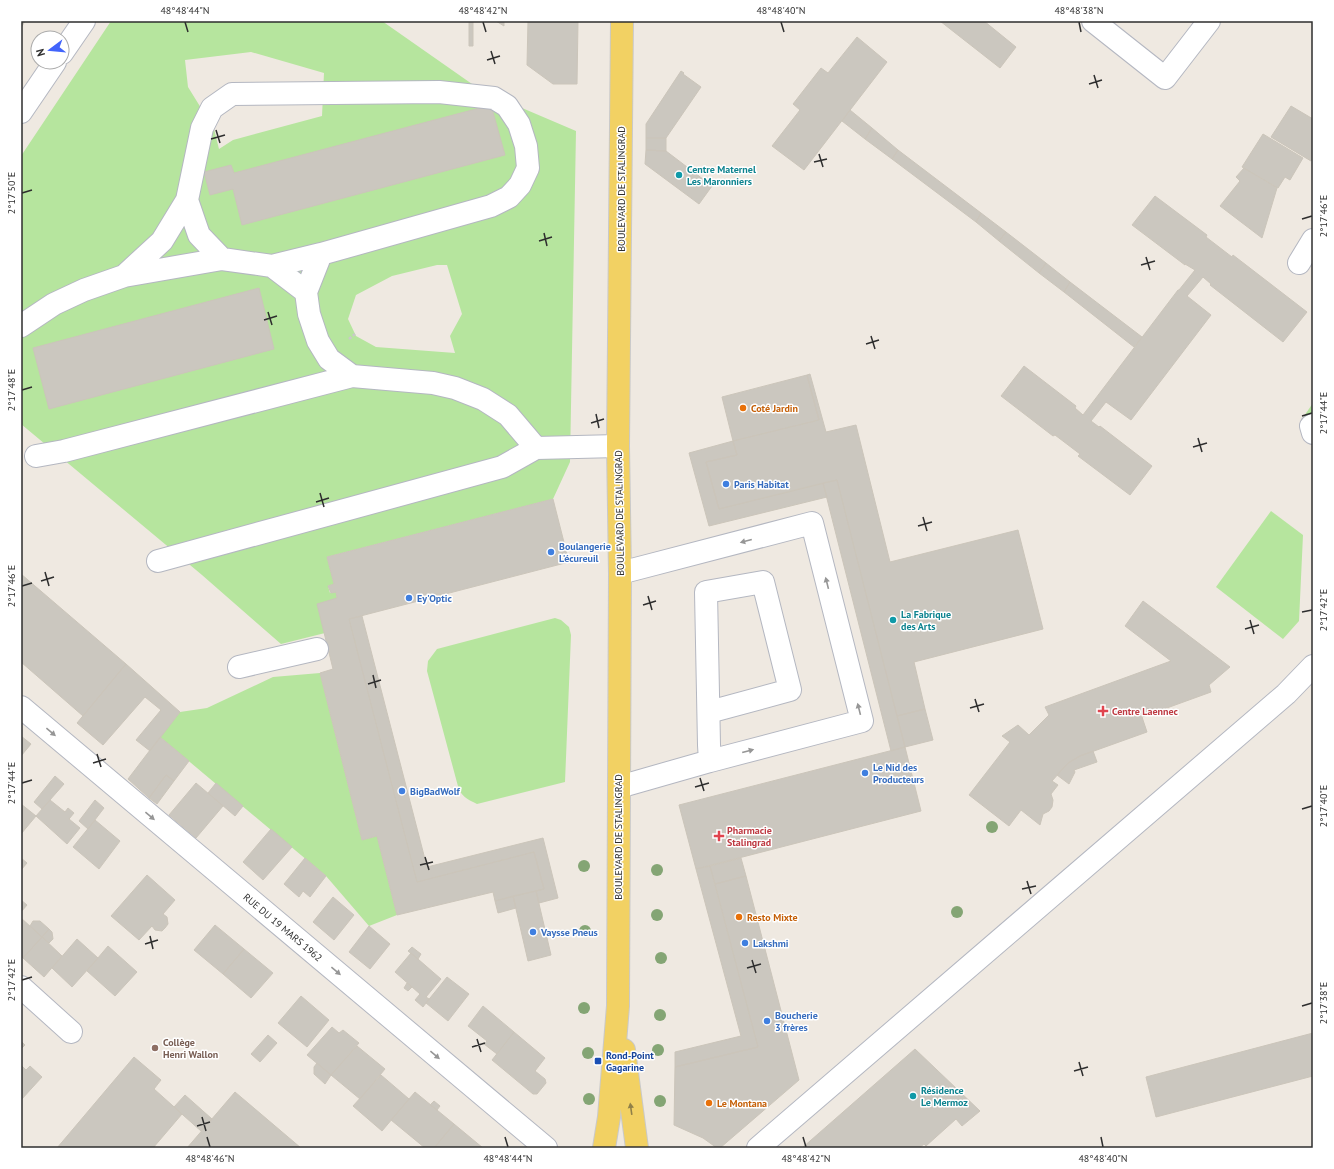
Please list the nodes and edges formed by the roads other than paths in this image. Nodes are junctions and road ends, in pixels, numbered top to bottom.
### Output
1 (84, 21) edge
2 (622, 21) edge
3 (1094, 21) edge
4 (1209, 21) edge
5 (70, 41) edge
6 (50, 70) edge
7 (21, 112) edge
8 (187, 200) junction
9 (1313, 240) edge
10 (321, 254) junction
11 (222, 260) junction
12 (1299, 263) dead end
13 (272, 266) junction
14 (124, 276) junction
15 (306, 292) junction
16 (21, 326) edge
17 (352, 376) junction
18 (1313, 425) edge
19 (1313, 433) edge
20 (618, 446) junction
21 (536, 448) junction
22 (36, 456) dead end
23 (158, 561) dead end
24 (620, 573) junction
25 (317, 649) dead end
26 (240, 666) dead end
27 (1313, 666) edge
28 (21, 707) edge
29 (708, 712) junction
30 (710, 761) junction
31 (618, 786) junction
32 (21, 987) edge
33 (618, 1006) junction
34 (71, 1032) dead end
35 (546, 1148) edge
36 (604, 1148) edge
37 (637, 1148) edge
38 (758, 1148) edge

1 - 5 street
2 - 20 main road, BOULEVARD DE STALINGRAD
3 - 4 street
6 - 7 street
8 - 10 street
8 - 11 street
8 - 14 street
9 - 12 street
10 - 13 street
10 - 15 street
11 - 13 street
11 - 14 street
13 - 15 street
14 - 16 street
15 - 17 street
17 - 21 street
17 - 22 street
18 - 19 street
20 - 21 street
20 - 24 main road, BOULEVARD DE STALINGRAD
21 - 23 street
30 -> 24 street
24 - 31 main road, BOULEVARD DE STALINGRAD
25 - 26 street
27 - 38 street
28 -> 35 street, RUE DU 19 MARS 1962
29 - 29 street
29 - 30 street
30 - 31 street
31 - 33 main road, BOULEVARD DE STALINGRAD
32 - 34 street
33 - 36 main road, BOULEVARD DE STALINGRAD
37 -> 33 main road, BOULEVARD DE STALINGRAD

